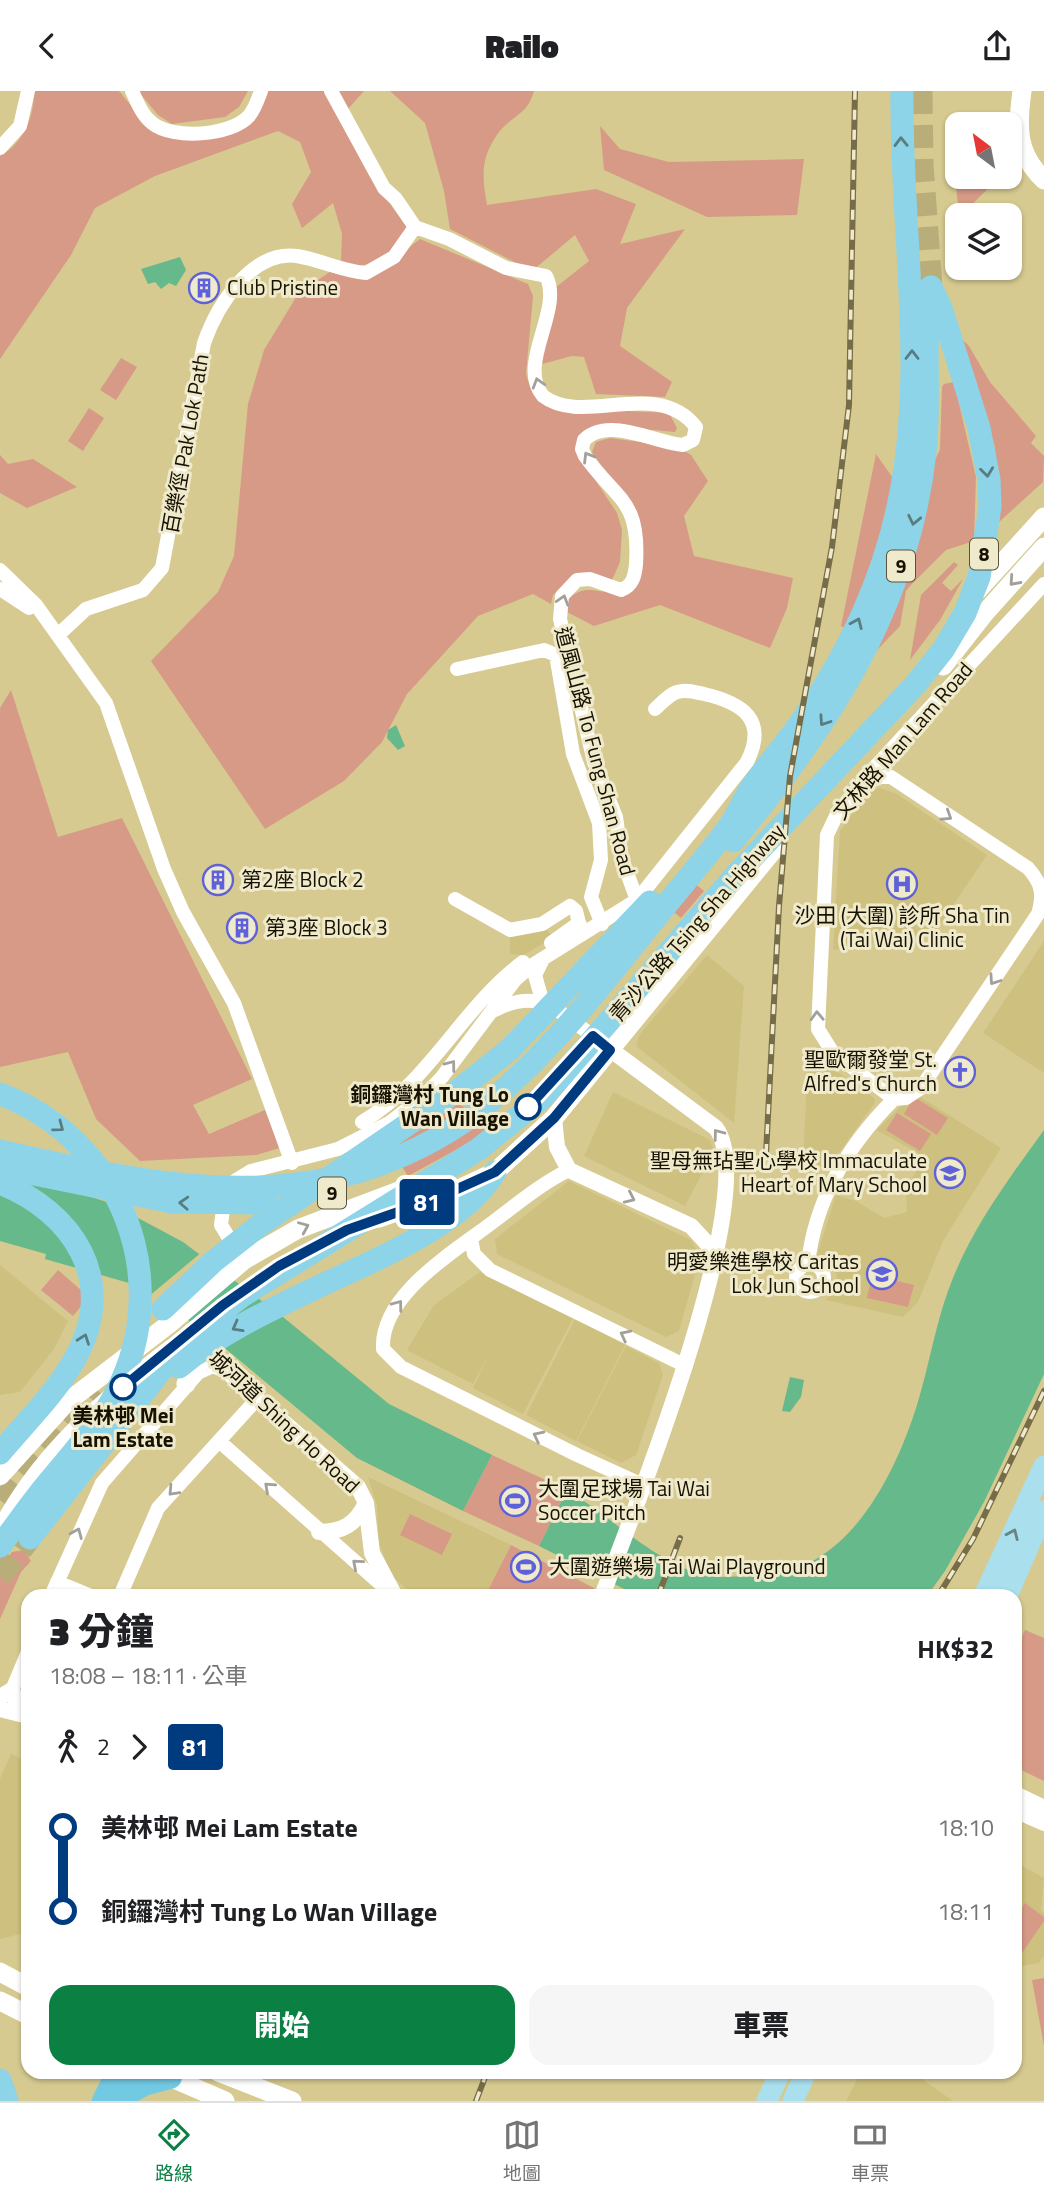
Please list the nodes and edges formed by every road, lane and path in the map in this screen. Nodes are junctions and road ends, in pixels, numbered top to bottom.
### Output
1 (28, 91) edge
2 (132, 91) edge
3 (261, 91) edge
4 (331, 91) edge
5 (902, 91) edge
6 (1022, 91) edge
7 (0, 148) edge
8 (1044, 180) edge
9 (415, 227) junction
10 (931, 287) joint
11 (919, 426) junction
12 (1044, 517) edge
13 (1044, 547) edge
14 (0, 570) edge
15 (1044, 584) edge
16 (0, 589) edge
17 (45, 619) junction
18 (58, 635) junction
19 (457, 669) dead end
20 (655, 709) dead end
21 (893, 750) junction
22 (891, 777) junction
23 (862, 783) junction
24 (751, 788) junction
25 (455, 899) dead end
26 (637, 900) junction
27 (602, 923) junction
28 (581, 928) junction
29 (545, 957) junction
30 (542, 1000) junction
31 (491, 1012) junction
32 (593, 1036) junction
33 (610, 1050) junction
34 (0, 1094) edge
35 (894, 1098) junction
36 (554, 1118) junction
37 (362, 1122) dead end
38 (0, 1151) edge
39 (292, 1163) junction
40 (0, 1167) edge
41 (569, 1170) junction
42 (495, 1172) junction
43 (0, 1183) edge
44 (724, 1199) junction
45 (691, 1226) junction
46 (471, 1239) junction
47 (716, 1253) junction
48 (242, 1262) junction
49 (808, 1264) dead end
50 (170, 1313) junction
51 (201, 1324) junction
52 (172, 1348) junction
53 (686, 1366) junction
54 (228, 1372) junction
55 (186, 1384) junction
56 (80, 1391) junction
57 (257, 1399) junction
58 (139, 1400) junction
59 (219, 1441) junction
60 (0, 1453) edge
61 (61, 1454) junction
62 (1044, 1466) edge
63 (0, 1476) edge
64 (643, 1485) junction
65 (366, 1503) junction
66 (1044, 1511) edge
67 (0, 1532) edge
68 (319, 1532) junction
69 (30, 1538) tunnel mouth
70 (0, 1546) edge
71 (54, 1589) edge
72 (123, 1589) edge
73 (387, 1589) edge
74 (391, 1589) edge
75 (604, 1589) edge
76 (987, 1589) edge
77 (1010, 1589) edge
78 (21, 1665) edge
79 (6, 1693) edge
80 (21, 1707) edge
81 (0, 1709) edge
82 (21, 1714) edge
83 (1022, 1797) edge
84 (1044, 1808) edge
85 (1022, 1813) edge
86 (1044, 1823) edge
87 (0, 1972) edge
88 (21, 1983) edge
89 (0, 2001) edge
90 (21, 2012) edge
91 (115, 2079) edge
92 (154, 2079) edge
93 (175, 2079) edge
94 (236, 2079) edge
95 (777, 2079) edge
96 (804, 2079) edge
97 (104, 2101) edge
98 (113, 2101) edge
99 (225, 2101) edge
100 (292, 2101) edge
101 (767, 2101) edge
102 (793, 2101) edge

1 - 7 street
2 - 3 street
4 - 9 street
11 -> 5 highway, 9
6 - 8 main road
9 - 18 street, 百樂徑 Pak Lok Path
26 -> 9 street, 道風山路 To Fung Shan Road
10 - 11 highway, 9
10 -> 58 highway, 青沙公路 Tsing Sha Highway / 8
24 -> 11 highway, 9
11 -> 40 highway, 9
12 - 32 main road
13 -> 33 main road
14 - 17 street
15 - 21 street, 文林路 Man Lam Road
16 - 17 street
17 - 18 street
18 - 39 street
19 - 27 street
20 - 26 street
21 - 22 street
21 - 23 street, 文林路 Man Lam Road
22 - 23 street
22 -> 35 street
35 -> 23 street, 文林路 Man Lam Road
24 - 38 highway, 9
24 - 50 highway
25 - 28 street
26 - 27 street
27 - 28 street
28 - 29 street
28 - 37 street
29 - 30 street
29 - 31 street
30 - 31 street
30 - 32 street
39 -> 31 street
32 - 33 street
48 -> 32 main road
33 - 36 main road
44 -> 33 street
34 -> 61 highway
35 - 49 street
36 - 41 street
36 - 42 main road
39 - 48 street
41 -> 45 street
41 - 46 street
42 - 51 main road
42 -> 58 highway
60 -> 43 highway
44 - 45 street
44 - 47 street
45 - 47 street
53 -> 46 street
64 -> 46 street
47 - 53 street
48 - 50 main road
50 - 56 main road
51 - 52 main road
51 - 54 street, 城河道 Shing Ho Road
52 - 55 main road
52 - 61 main road
53 - 64 street
54 - 55 street
54 - 57 street, 城河道 Shing Ho Road
71 -> 55 street
56 - 61 main road
56 - 63 main road
57 - 59 street
57 - 65 street, 城河道 Shing Ho Road
58 - 69 highway, 青沙公路 Tsing Sha Highway / 8
68 -> 59 street
59 -> 72 street
61 - 67 main road
61 - 70 highway
76 -> 62 main road
64 - 75 street
65 - 68 street
65 - 74 street, 城河道 Shing Ho Road
66 - 77 main road
73 -> 68 street
78 - 79 street
79 - 80 street
81 - 82 street
83 - 84 street
85 - 86 street
87 - 88 main road
89 - 90 main road
91 - 97 highway
92 - 98 highway
93 - 99 main road
94 - 100 main road
95 - 101 main road
96 - 102 main road

